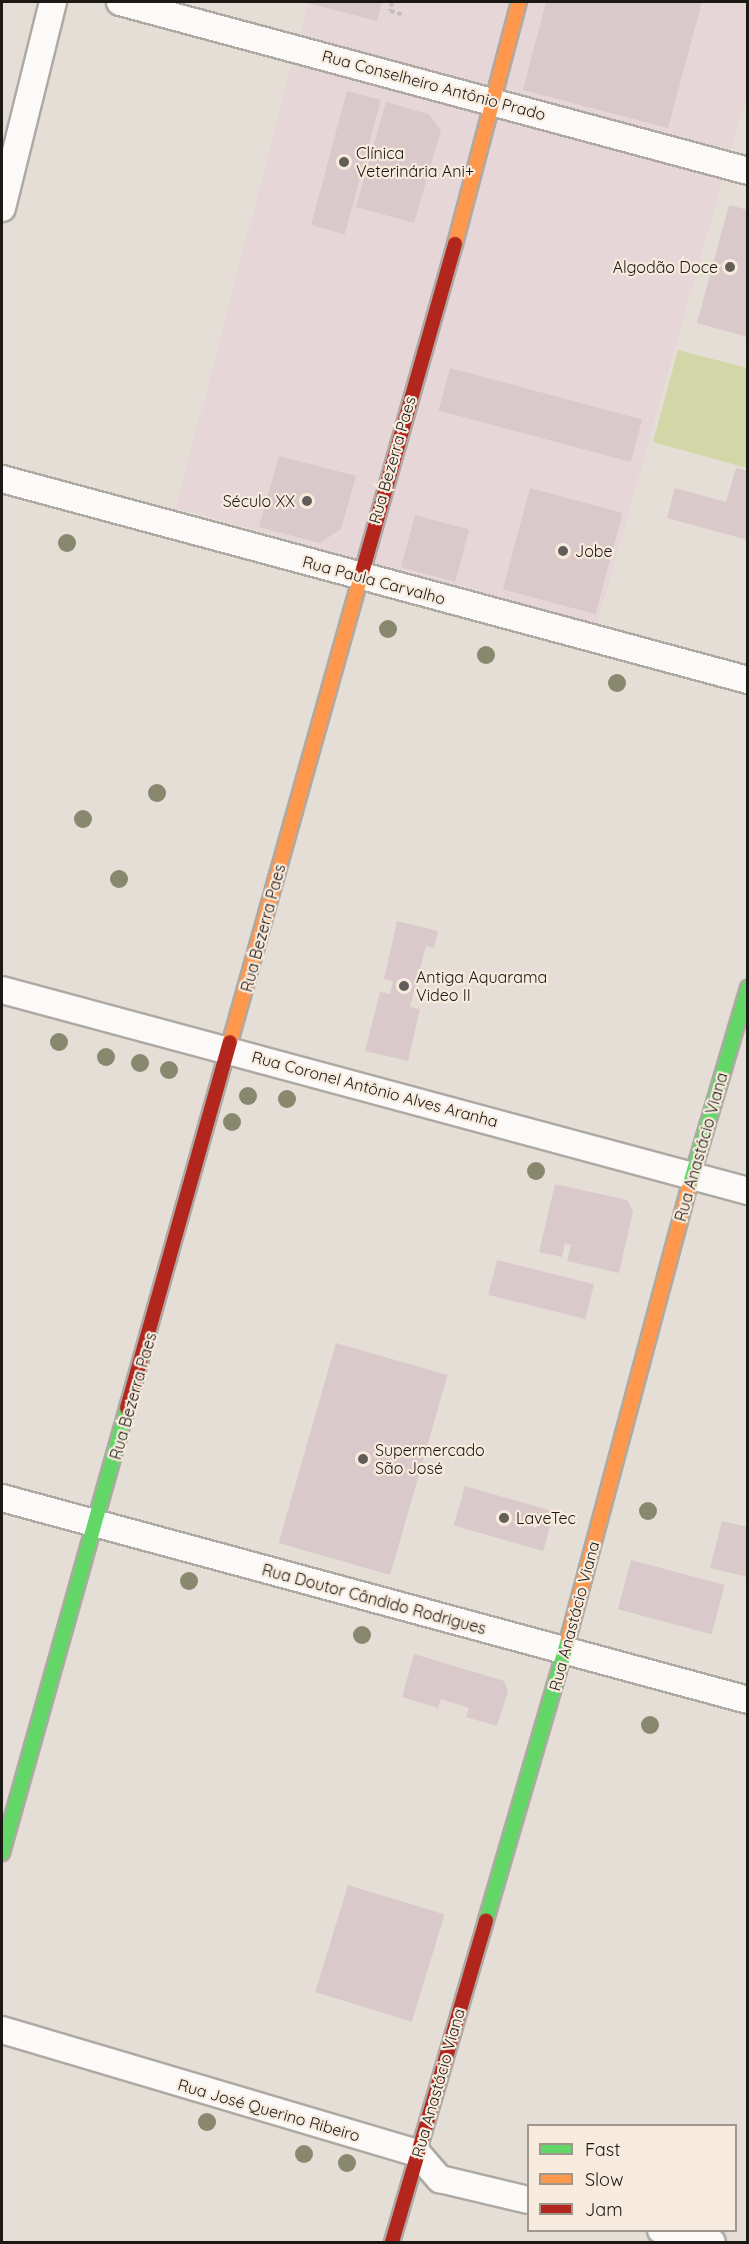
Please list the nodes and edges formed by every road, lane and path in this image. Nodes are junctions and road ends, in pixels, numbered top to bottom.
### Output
1 (53, 2) edge
2 (120, 2) edge
3 (392, 2) edge
4 (519, 2) edge
5 (404, 15) dead end
6 (495, 101) junction
7 (747, 171) edge
8 (2, 208) edge
9 (2, 479) edge
10 (359, 576) junction
11 (747, 680) edge
12 (747, 988) edge
13 (2, 990) edge
14 (230, 1049) junction
15 (692, 1175) junction
16 (747, 1191) edge
17 (2, 1498) edge
18 (97, 1524) junction
19 (566, 1650) junction
20 (747, 1700) edge
21 (2, 1853) edge
22 (2, 2030) edge
23 (417, 2153) junction
24 (527, 2200) edge
25 (670, 2232) edge
26 (392, 2242) edge
27 (712, 2242) edge

1 - 8 street
2 - 6 street, Rua Conselheiro Antônio Prado
3 - 5 path
4 - 6 street, Rua Bezerra Paes
6 - 7 street, Rua Conselheiro Antônio Prado
6 - 10 street, Rua Bezerra Paes
9 - 10 street, Rua Paula Carvalho
10 - 11 street, Rua Paula Carvalho
10 - 14 street, Rua Bezerra Paes
12 - 15 street, Rua Anastácio Viana
13 - 14 street, Rua Coronel Antônio Alves Aranha
14 - 15 street, Rua Coronel Antônio Alves Aranha
14 - 18 street, Rua Bezerra Paes
15 - 16 street, Rua Coronel Antônio Alves Aranha
15 - 19 street, Rua Anastácio Viana
17 - 18 street, Rua Doutor Cândido Rodrigues
18 - 19 street, Rua Doutor Cândido Rodrigues
18 - 21 street, Rua Bezerra Paes
19 - 20 street, Rua Doutor Cândido Rodrigues
19 - 23 street, Rua Anastácio Viana
22 - 23 street, Rua José Querino Ribeiro
23 - 24 street
23 - 26 street, Rua Anastácio Viana
25 - 27 street

